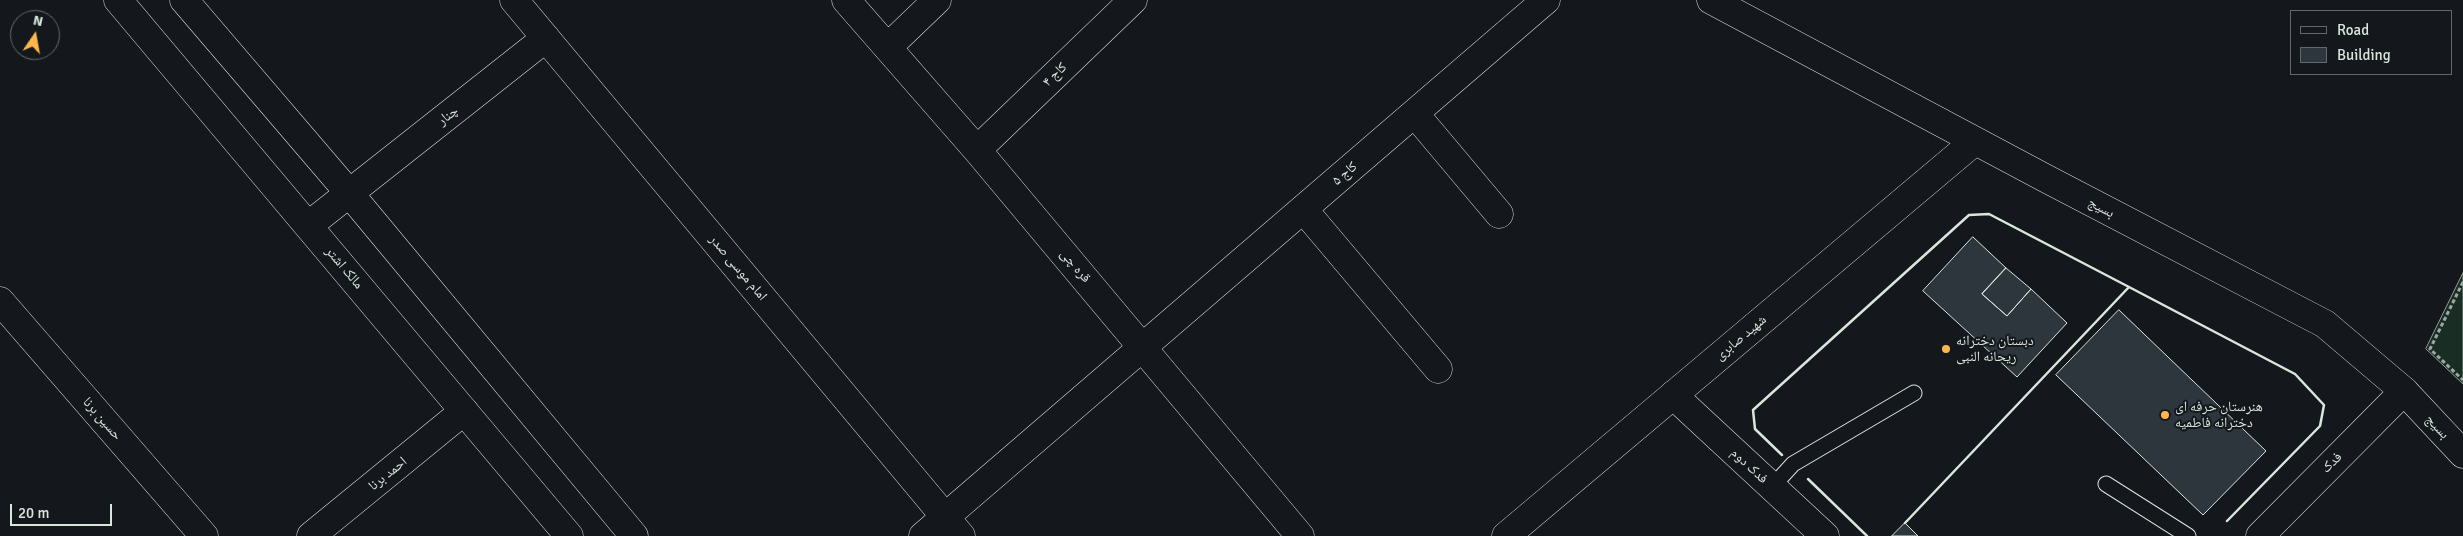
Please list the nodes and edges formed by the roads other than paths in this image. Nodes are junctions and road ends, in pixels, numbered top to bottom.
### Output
1 (118, 0) edge
2 (184, 0) edge
3 (514, 0) edge
4 (846, 0) edge
5 (937, 0) edge
6 (1133, 0) edge
7 (1546, 0) edge
8 (1711, 0) edge
9 (546, 38) junction
10 (888, 47) junction
11 (1415, 114) junction
12 (1975, 141) junction
13 (977, 150) junction
14 (350, 194) junction
15 (1304, 210) junction
16 (1500, 214) dead end
17 (309, 225) junction
18 (0, 301) edge
19 (1144, 348) junction
20 (1438, 369) dead end
21 (2404, 391) junction
22 (1914, 393) dead end
23 (1673, 395) junction
24 (464, 411) junction
25 (2463, 454) edge
26 (2106, 484) dead end
27 (1772, 487) junction
28 (953, 527) edge
29 (204, 536) edge
30 (311, 536) edge
31 (569, 536) edge
32 (634, 536) edge
33 (923, 536) edge
34 (1300, 536) edge
35 (1506, 536) edge
36 (1825, 536) edge
37 (2188, 536) edge
38 (2260, 536) edge

1 - 17 street, مالک اشتر
2 - 14 street
3 - 9 street, امام موسی صدر
4 - 10 street, قره چی
5 - 10 street
6 - 13 street, کاج ۴
7 - 11 street, کاج ۵
8 - 12 street, بسیج
9 - 14 street, چنار
9 - 28 street, امام موسی صدر
10 - 13 street, قره چی
11 - 15 street, کاج ۵
11 - 16 street
12 - 21 street, بسیج
12 - 23 street, شهید صابری
13 - 19 street, قره چی
14 - 17 street, چنار
14 - 32 street
15 - 19 street, کاج ۵
15 - 20 street
17 - 24 street, مالک اشتر
18 - 29 street, حسین برنا
19 - 28 street, کاج ۵
19 - 34 street, قره چی
21 - 25 street, بسیج
21 - 38 street, فدک
22 - 27 lane
23 - 27 street, فدک دوم
23 - 35 street, شهید صابری
24 - 30 street, احمد برنا
24 - 31 street, مالک اشتر
26 - 37 lane
27 - 36 street, فدک دوم
28 - 33 street, کاج ۵

